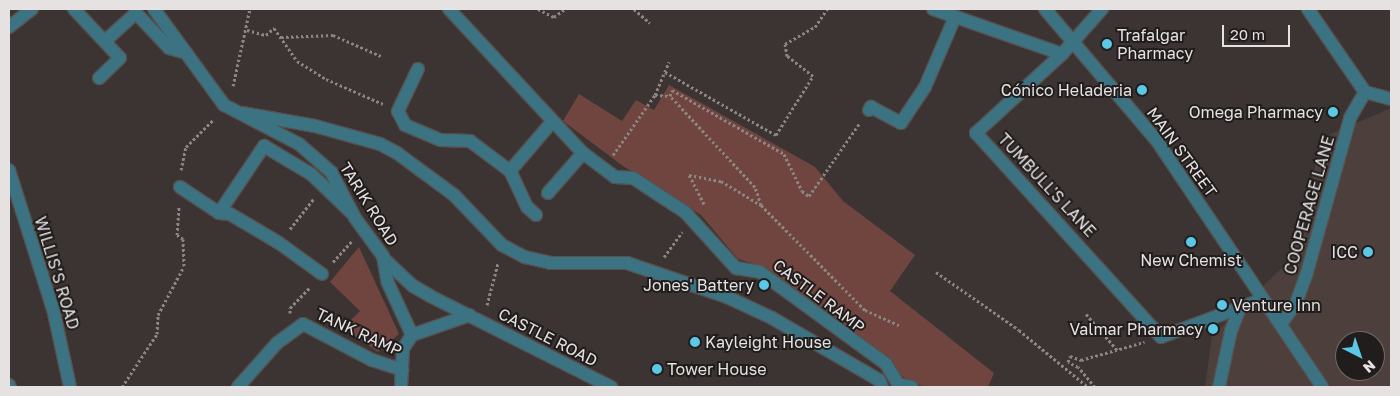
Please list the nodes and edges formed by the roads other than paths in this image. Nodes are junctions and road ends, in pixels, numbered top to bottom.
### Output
1 (32, 9) edge
2 (74, 9) edge
3 (154, 9) edge
4 (449, 9) edge
5 (933, 9) edge
6 (1045, 9) edge
7 (1102, 9) edge
8 (1308, 9) edge
9 (955, 17) junction
10 (9, 27) edge
11 (105, 41) junction
12 (1072, 42) junction
13 (186, 52) junction
14 (1062, 54) junction
15 (418, 69) dead end
16 (100, 78) dead end
17 (1365, 92) junction
18 (1391, 99) edge
19 (229, 108) junction
20 (869, 110) road end
21 (552, 122) junction
22 (583, 153) junction
23 (9, 170) edge
24 (510, 171) junction
25 (12, 186) edge
26 (180, 187) road end
27 (548, 193) dead end
28 (219, 213) junction
29 (536, 214) dead end
30 (354, 216) junction
31 (384, 259) junction
32 (322, 274) dead end
33 (1263, 299) junction
34 (1240, 307) junction
35 (470, 315) junction
36 (1280, 324) junction
37 (412, 335) junction
38 (402, 370) junction
39 (881, 384) edge
40 (70, 387) edge
41 (238, 387) edge
42 (401, 387) edge
43 (611, 387) edge
44 (912, 387) edge
45 (1219, 387) edge
46 (1322, 387) edge

1 - 10 street
2 - 11 street
3 - 13 street
4 - 21 street, CASTLE RAMP
5 - 9 street
6 - 12 street, MAIN STREET
7 - 12 street, TUMBULL'S LANE
8 - 17 street
9 - 14 street
9 - 20 street
11 - 13 street
11 - 16 street
12 - 14 street, TUMBULL'S LANE
12 - 33 street, MAIN STREET
13 - 19 street
14 - 34 street, TUMBULL'S LANE
15 - 24 street
17 - 18 street
17 - 36 street, COOPERAGE LANE
19 - 30 street, TARIK ROAD
19 - 39 street
21 - 22 street, CASTLE RAMP
21 - 24 street
22 - 27 street
22 - 44 street, CASTLE RAMP
23 - 25 street, WILLIS’S ROAD
24 - 29 street
25 - 40 street, WILLIS’S ROAD
26 - 28 street
28 - 30 street
28 - 32 street
30 - 31 street, TARIK ROAD
31 - 35 street, CASTLE ROAD
31 - 37 street, TARIK ROAD
33 - 34 street
33 - 36 street, MAIN STREET
34 - 45 street
35 - 37 street
35 - 43 street, CASTLE ROAD
36 - 46 street, MAIN STREET
37 - 38 street
38 - 41 street, TANK RAMP
38 - 42 street

